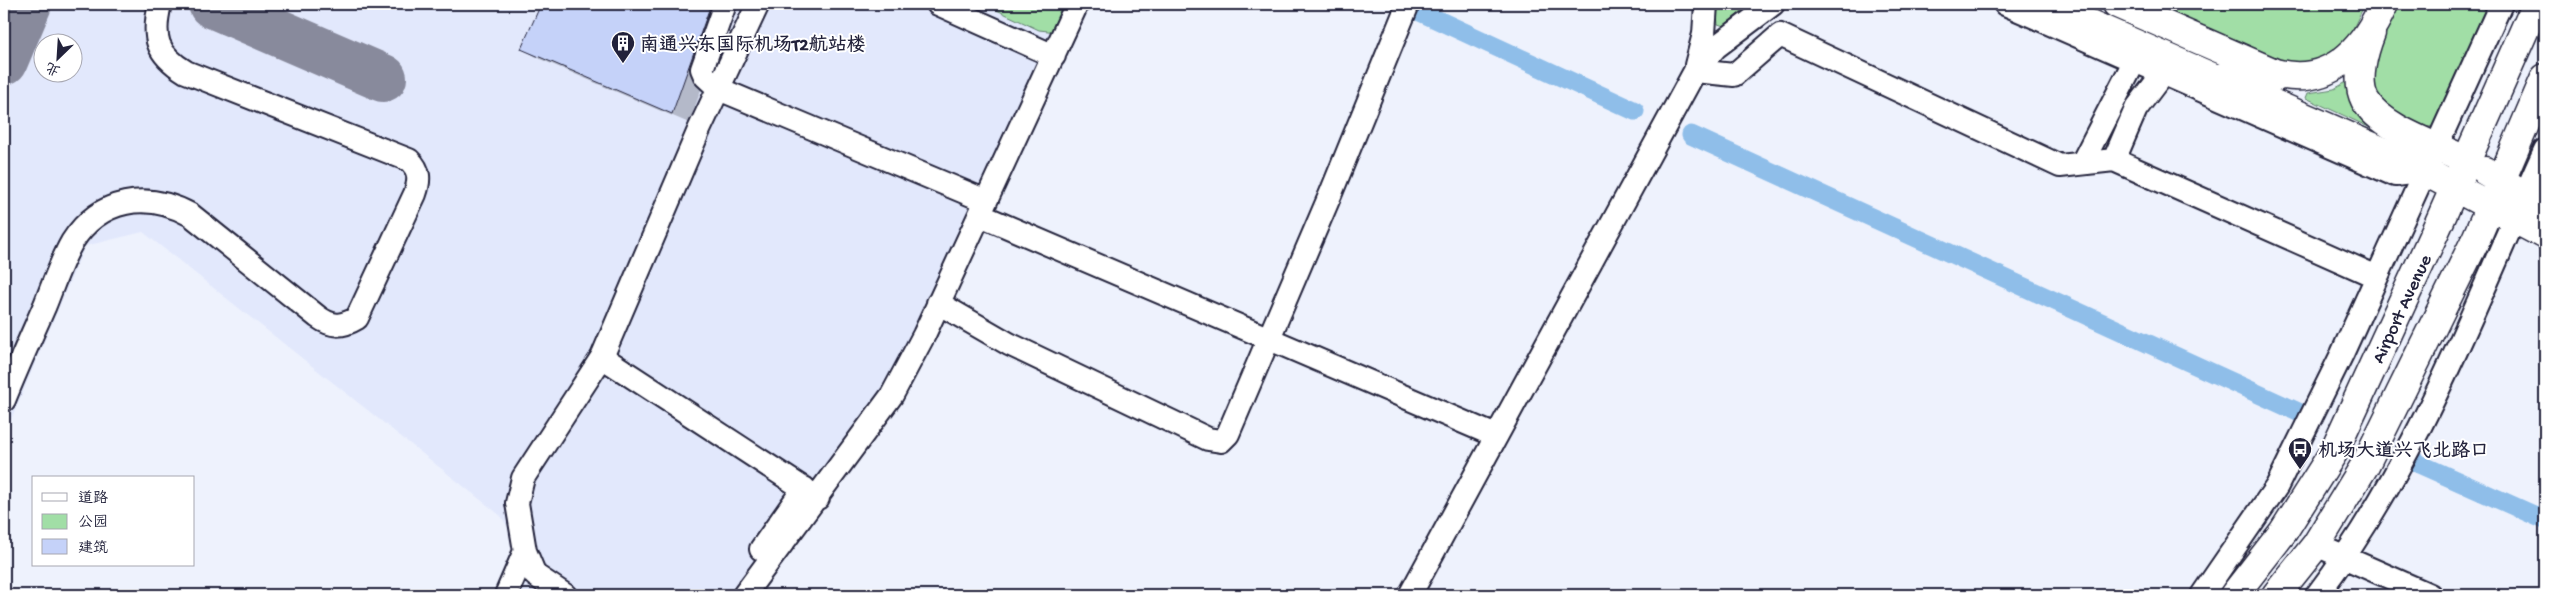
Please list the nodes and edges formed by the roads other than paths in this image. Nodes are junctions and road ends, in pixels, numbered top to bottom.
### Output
1 (160, 4) edge
2 (725, 4) edge
3 (758, 4) edge
4 (938, 4) edge
5 (1077, 4) edge
6 (1408, 4) edge
7 (1706, 4) edge
8 (1774, 4) edge
9 (2005, 4) edge
10 (2044, 4) edge
11 (2062, 4) edge
12 (2117, 4) edge
13 (2384, 4) edge
14 (2501, 4) edge
15 (2536, 4) edge
16 (2373, 29) junction
17 (2104, 30) junction
18 (1054, 56) junction
19 (2134, 60) junction
20 (1695, 71) junction
21 (2164, 72) junction
22 (2290, 77) junction
23 (2213, 78) junction
24 (2545, 78) edge
25 (719, 89) junction
26 (2437, 146) junction
27 (2545, 150) edge
28 (2114, 160) junction
29 (2467, 160) junction
30 (2082, 164) junction
31 (2426, 171) junction
32 (2455, 188) junction
33 (2495, 192) junction
34 (2528, 207) edge
35 (983, 208) junction
36 (2545, 235) edge
37 (2377, 277) junction
38 (938, 303) junction
39 (1267, 338) junction
40 (602, 357) junction
41 (4, 400) edge
42 (1496, 436) junction
43 (811, 493) junction
44 (2316, 545) junction
45 (525, 550) junction
46 (2346, 557) junction
47 (506, 595) edge
48 (565, 595) edge
49 (728, 595) edge
50 (744, 595) edge
51 (1410, 595) edge
52 (2202, 595) edge
53 (2234, 595) edge
54 (2276, 595) edge
55 (2317, 595) edge
56 (2430, 595) edge

1 - 41 street
2 - 25 street
3 - 25 street
4 - 18 street
5 - 18 street
6 - 39 street
7 - 20 street
8 - 20 street
9 - 19 street
10 - 17 main road
11 - 17 main road
12 - 22 main road
13 - 16 main road
14 - 26 street
15 - 29 main road, Airport Avenue
16 - 22 main road
16 - 26 main road
17 - 23 main road
18 - 35 street
19 - 21 street
19 - 30 street
20 - 30 street
20 - 42 street
21 - 28 street
21 - 31 street
22 - 23 main road
23 - 31 main road
24 - 33 main road, Airport Avenue
25 - 35 street
25 - 40 street
26 - 29 main road
26 - 31 street
27 - 34 street
28 - 30 street
28 - 37 street
29 - 32 main road, Airport Avenue
29 - 33 main road
31 - 32 main road
31 - 37 street
32 - 33 main road
32 - 53 main road, Airport Avenue
33 - 34 main road
33 - 44 main road, Airport Avenue
34 - 36 main road
34 - 46 street
35 - 38 street
35 - 39 street
37 - 52 street
38 - 39 street
38 - 43 street
39 - 42 street
40 - 43 street
40 - 45 street
42 - 51 street
43 - 49 street
43 - 50 street
44 - 46 street
44 - 54 main road, Airport Avenue
45 - 47 street
45 - 48 street
46 - 55 street
46 - 56 street

